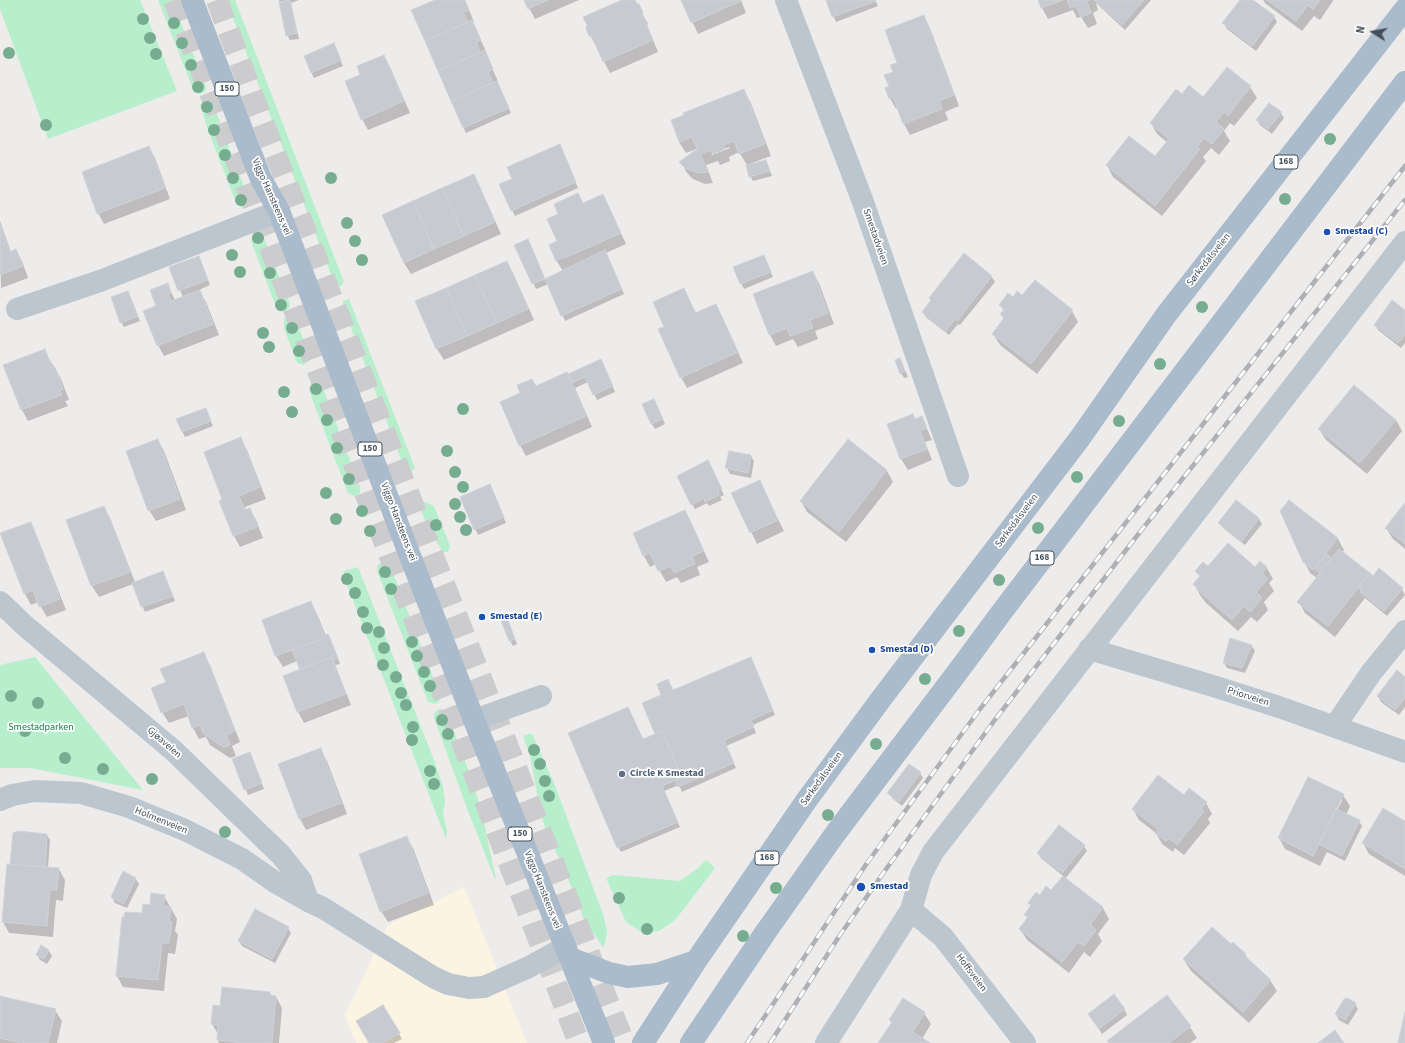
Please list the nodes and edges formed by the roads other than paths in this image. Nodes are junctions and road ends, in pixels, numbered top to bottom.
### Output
1 (192, 0) edge
2 (786, 0) edge
3 (1405, 9) edge
4 (1405, 82) edge
5 (279, 211) junction
6 (1405, 242) edge
7 (18, 309) dead end
8 (958, 476) dead end
9 (0, 602) edge
10 (1405, 631) edge
11 (1089, 649) junction
12 (541, 696) dead end
13 (474, 720) junction
14 (1335, 726) junction
15 (1405, 752) edge
16 (0, 800) edge
17 (308, 901) junction
18 (911, 910) junction
19 (567, 953) junction
20 (696, 962) junction
21 (604, 1043) edge
22 (643, 1043) edge
23 (691, 1043) edge
24 (826, 1043) edge
25 (1024, 1043) edge

1 - 5 main road, Viggo Hansteens vei / 150
2 - 8 street, Smestadveien
3 - 20 main road, Sørkedalsveien / 168
4 - 23 main road, 168
5 - 7 street
5 - 13 main road, Viggo Hansteens vei / 150
6 - 11 street
9 - 17 street, Gjøaveien
10 - 14 street
11 - 14 street, Priorveien
11 - 18 street
12 - 13 street
13 - 19 main road, Viggo Hansteens vei / 150
14 - 15 street, Priorveien
16 - 17 street, Holmenveien
17 - 19 street, Holmenveien
18 - 24 street
18 - 25 street, Hoffsveien
19 - 20 main road
19 - 21 main road, Viggo Hansteens vei / 150
20 - 22 main road, Sørkedalsveien / 168

